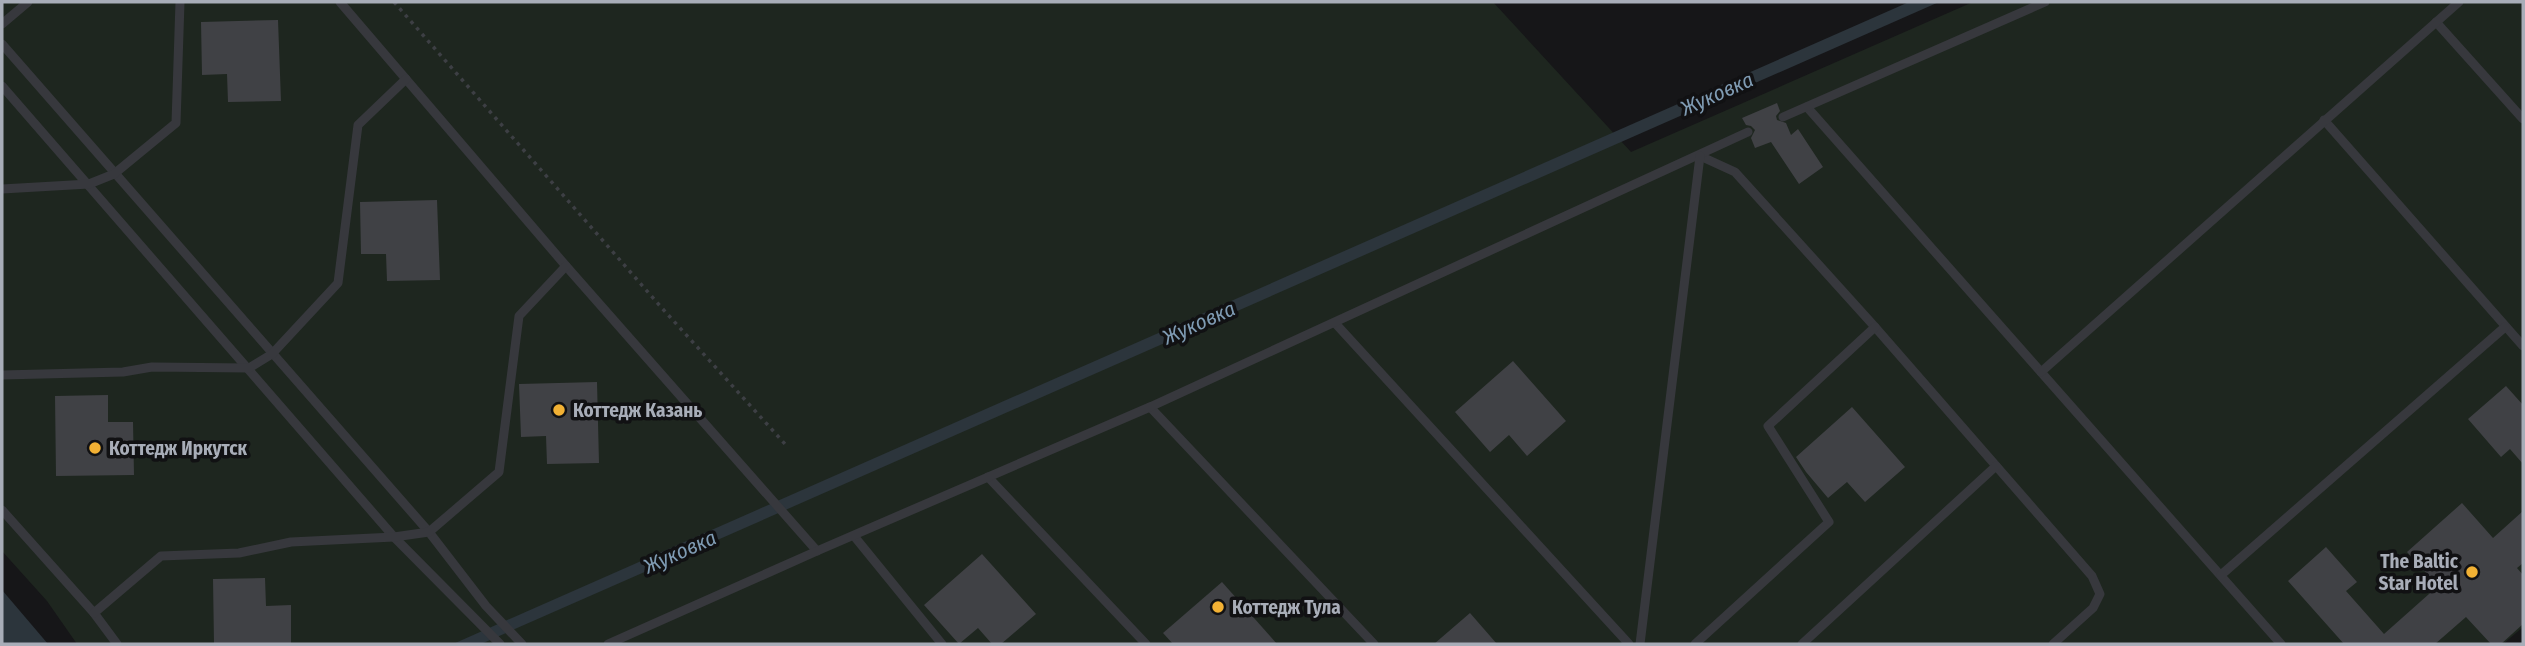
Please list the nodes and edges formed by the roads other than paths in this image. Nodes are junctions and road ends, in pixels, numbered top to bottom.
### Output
1 (28, 2) edge
2 (180, 2) edge
3 (340, 2) edge
4 (2045, 2) edge
5 (2459, 2) edge
6 (2436, 22) junction
7 (2, 24) edge
8 (2, 44) edge
9 (406, 79) junction
10 (2, 86) edge
11 (1807, 107) junction
12 (1783, 117) dead end
13 (2523, 119) edge
14 (2323, 120) junction
15 (1748, 132) dead end
16 (1700, 156) junction
17 (114, 174) junction
18 (89, 184) junction
19 (2, 189) edge
20 (566, 266) junction
21 (1335, 323) junction
22 (1875, 327) junction
23 (2505, 327) junction
24 (2523, 346) edge
25 (272, 354) junction
26 (249, 368) junction
27 (2040, 372) junction
28 (2, 375) edge
29 (1150, 407) junction
30 (1996, 466) junction
31 (988, 477) junction
32 (2, 510) edge
33 (429, 532) junction
34 (854, 536) junction
35 (394, 537) junction
36 (817, 551) junction
37 (2221, 575) junction
38 (94, 613) junction
39 (117, 644) edge
40 (500, 644) edge
41 (522, 644) edge
42 (608, 644) edge
43 (942, 644) edge
44 (1146, 644) edge
45 (1374, 644) edge
46 (1629, 644) edge
47 (1640, 644) edge
48 (1695, 644) edge
49 (1802, 644) edge
50 (2053, 644) edge
51 (2281, 644) edge

1 - 7 lane
2 - 17 lane
3 - 9 lane
4 - 11 lane
5 - 6 lane
6 - 13 lane
6 - 14 lane
8 - 17 lane
9 - 20 lane
9 - 25 lane
10 - 18 lane
11 - 12 lane
11 - 27 lane
14 - 23 lane
14 - 27 lane
15 - 16 lane
16 - 21 lane
16 - 22 lane
16 - 47 lane
17 - 18 lane
17 - 25 lane
18 - 19 lane
18 - 26 lane
20 - 33 lane
20 - 36 lane
21 - 29 lane
21 - 46 lane
22 - 30 lane
22 - 48 lane
23 - 24 lane
23 - 37 lane
25 - 26 lane
25 - 33 lane
26 - 28 lane
26 - 35 lane
27 - 37 lane
29 - 31 lane
29 - 45 lane
30 - 49 lane
30 - 50 lane
31 - 34 lane
31 - 44 lane
32 - 38 lane
33 - 35 lane
33 - 41 lane
34 - 36 lane
34 - 43 lane
35 - 38 lane
35 - 40 lane
36 - 42 lane
37 - 51 lane
38 - 39 lane

